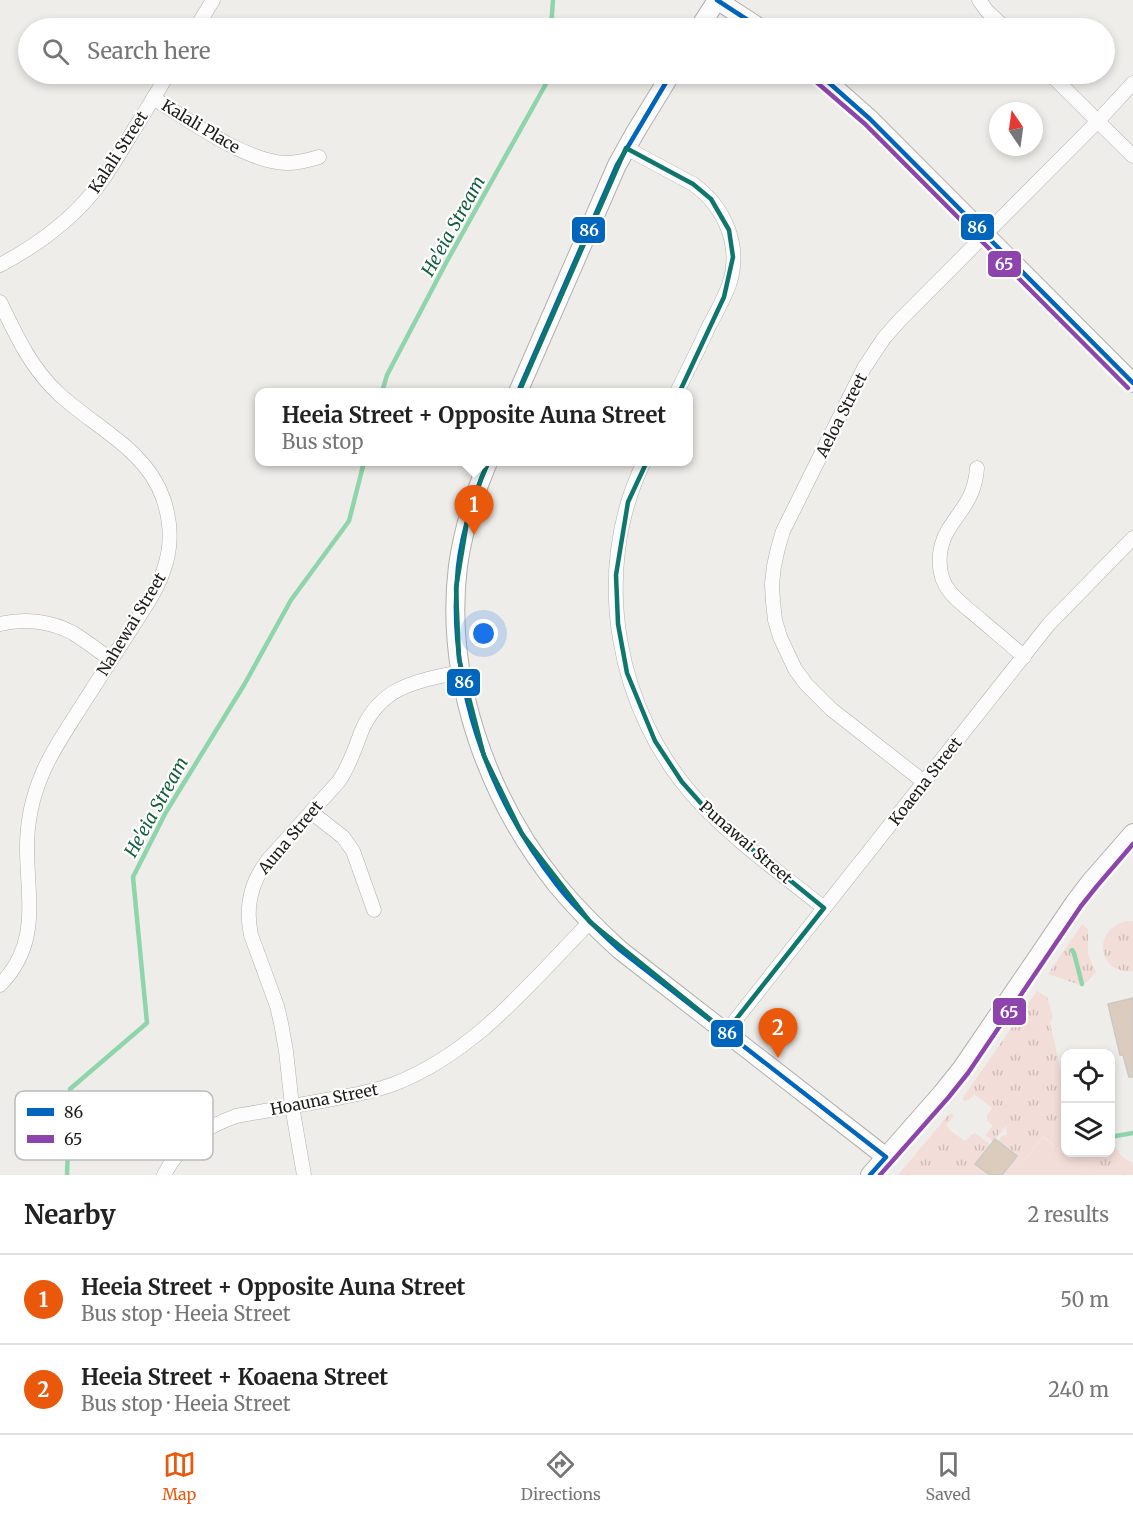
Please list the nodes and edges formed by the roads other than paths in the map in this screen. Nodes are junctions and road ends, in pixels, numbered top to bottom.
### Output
1 (213, 0) edge
2 (717, 0) edge
3 (979, 0) edge
4 (202, 18) edge
5 (705, 18) edge
6 (745, 18) edge
7 (994, 18) edge
8 (1133, 83) edge
9 (162, 84) edge
10 (665, 84) edge
11 (830, 84) edge
12 (1060, 84) edge
13 (153, 98) junction
14 (1098, 121) junction
15 (626, 148) junction
16 (1133, 156) edge
17 (319, 157) dead end
18 (985, 235) junction
19 (0, 265) edge
20 (0, 302) edge
21 (1133, 384) edge
22 (520, 388) edge
23 (679, 388) edge
24 (486, 466) edge
25 (642, 466) edge
26 (977, 468) dead end
27 (1133, 538) edge
28 (0, 624) edge
29 (1024, 657) junction
30 (111, 660) junction
31 (461, 672) junction
32 (924, 782) junction
33 (311, 812) junction
34 (1133, 833) edge
35 (824, 908) junction
36 (374, 910) dead end
37 (590, 921) junction
38 (0, 985) edge
39 (726, 1032) junction
40 (292, 1106) junction
41 (213, 1125) edge
42 (886, 1157) junction
43 (173, 1160) edge
44 (164, 1175) edge
45 (304, 1175) edge
46 (870, 1175) edge

1 - 4 street
2 - 5 street
2 - 6 street
3 - 7 street
8 - 14 street, Aeloa Street
9 - 13 street, Kalali Street
10 - 15 street
11 - 18 street
12 - 14 street
13 - 17 street, Kalali Place
13 - 19 street, Kalali Street
14 - 16 street
14 - 18 street, Aeloa Street
15 - 22 street
15 - 23 street
18 - 21 street
18 - 32 street, Aeloa Street
20 - 30 street, Nahewai Street
24 - 31 street
25 - 35 street, Punawai Street
26 - 29 street
27 - 29 street, Koaena Street
28 - 30 street
29 - 32 street, Koaena Street
30 - 38 street, Nahewai Street
31 - 33 street, Auna Street
31 - 37 street
32 - 35 street, Koaena Street
33 - 36 street
33 - 40 street, Auna Street
34 - 42 street
35 - 39 street, Koaena Street
37 - 39 street
37 - 40 street, Hoauna Street
39 - 42 street
40 - 41 street, Hoauna Street
40 - 45 street, Auna Street
42 - 46 street
43 - 44 street, Hoauna Street

